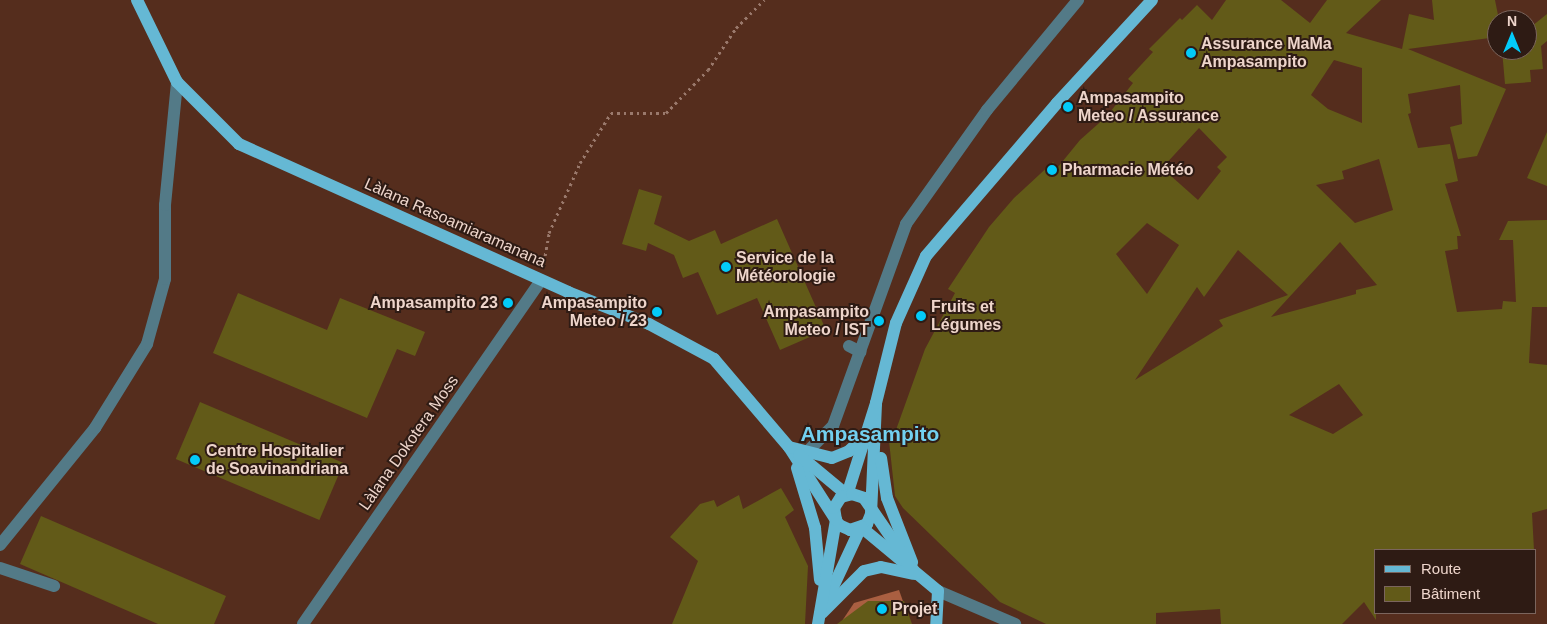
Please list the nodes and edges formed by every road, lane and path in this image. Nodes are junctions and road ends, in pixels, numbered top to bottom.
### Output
1 (137, 0) edge
2 (764, 0) edge
3 (1078, 0) edge
4 (1152, 0) edge
5 (177, 82) junction
6 (541, 280) junction
7 (849, 346) dead end
8 (861, 352) junction
9 (876, 403) junction
10 (789, 447) junction
11 (807, 452) junction
12 (846, 495) junction
13 (870, 508) junction
14 (836, 520) junction
15 (861, 527) junction
16 (0, 545) edge
17 (0, 568) edge
18 (916, 574) junction
19 (54, 586) dead end
20 (938, 591) junction
21 (820, 619) edge
22 (303, 624) edge
23 (936, 624) edge
24 (1015, 624) edge

1 - 5 main road, Làlana Rasoamiaramanana
2 - 6 path
3 - 8 street
4 - 9 main road
5 - 6 main road, Làlana Rasoamiaramanana
5 - 16 street
6 - 10 main road, Làlana Rasoamiaramanana
6 - 22 street, Làlana Dokotera Moss
7 - 8 street
8 - 11 street
9 - 11 main road
9 - 12 main road
9 - 13 main road
9 - 18 main road
10 - 11 main road
10 - 12 main road, Làlana Rasoamiaramanana
10 - 14 main road, Làlana Rasoamiaramanana
10 - 21 main road
12 - 13 main road
12 - 14 main road
13 - 15 main road
13 - 18 main road
14 - 15 main road
14 - 21 main road
15 - 18 main road
15 - 21 main road
17 - 19 street
18 - 20 main road
18 - 21 main road
20 - 23 main road
20 - 24 street

